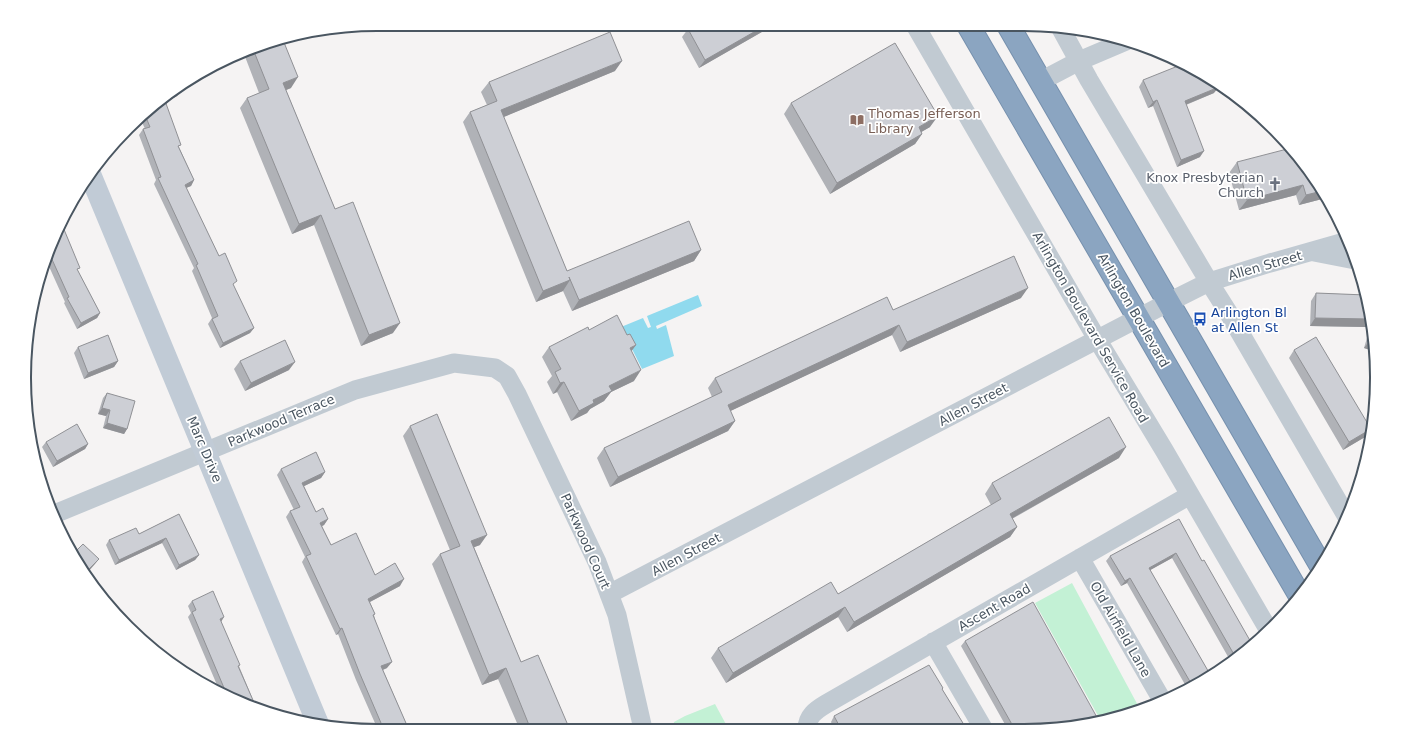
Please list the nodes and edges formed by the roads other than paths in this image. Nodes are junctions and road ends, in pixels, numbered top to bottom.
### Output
1 (919, 31) edge
2 (972, 31) edge
3 (1012, 31) edge
4 (1064, 34) edge
5 (1118, 44) edge
6 (1079, 61) junction
7 (1041, 81) junction
8 (93, 180) edge
9 (1343, 243) edge
10 (1312, 252) junction
11 (1349, 259) edge
12 (1209, 282) junction
13 (1169, 302) junction
14 (1139, 318) junction
15 (1097, 339) junction
16 (495, 368) joint
17 (206, 452) junction
18 (1190, 495) junction
19 (1344, 511) edge
20 (58, 512) edge
21 (1080, 558) junction
22 (1318, 561) edge
23 (1296, 590) edge
24 (610, 594) junction
25 (1266, 626) edge
26 (933, 642) junction
27 (1160, 696) edge
28 (316, 718) edge
29 (642, 724) edge
30 (807, 724) edge
31 (981, 724) edge

1 - 15 street, Arlington Boulevard Service Road
2 - 14 highway, Arlington Boulevard
3 - 7 highway
4 - 6 street
5 - 6 street
6 - 7 street
6 - 12 street
7 - 13 highway
8 - 17 street, Marc Drive
9 - 10 street, Allen Street
10 - 11 street
10 - 12 street, Allen Street
12 - 13 street, Allen Street
12 - 19 street
13 - 14 street, Allen Street
13 - 22 highway
14 - 15 street, Allen Street
14 - 23 highway, Arlington Boulevard
15 - 18 street, Arlington Boulevard Service Road
15 - 24 street, Allen Street
16 - 17 street, Parkwood Terrace
16 - 24 street, Parkwood Court
17 - 20 street, Parkwood Terrace
17 - 28 street, Marc Drive
18 - 21 street, Ascent Road
18 - 25 street, Arlington Boulevard Service Road
21 - 26 street, Ascent Road
21 - 27 street, Old Airfield Lane
24 - 29 street, Parkwood Court
26 - 30 street, Ascent Road
26 - 31 street

